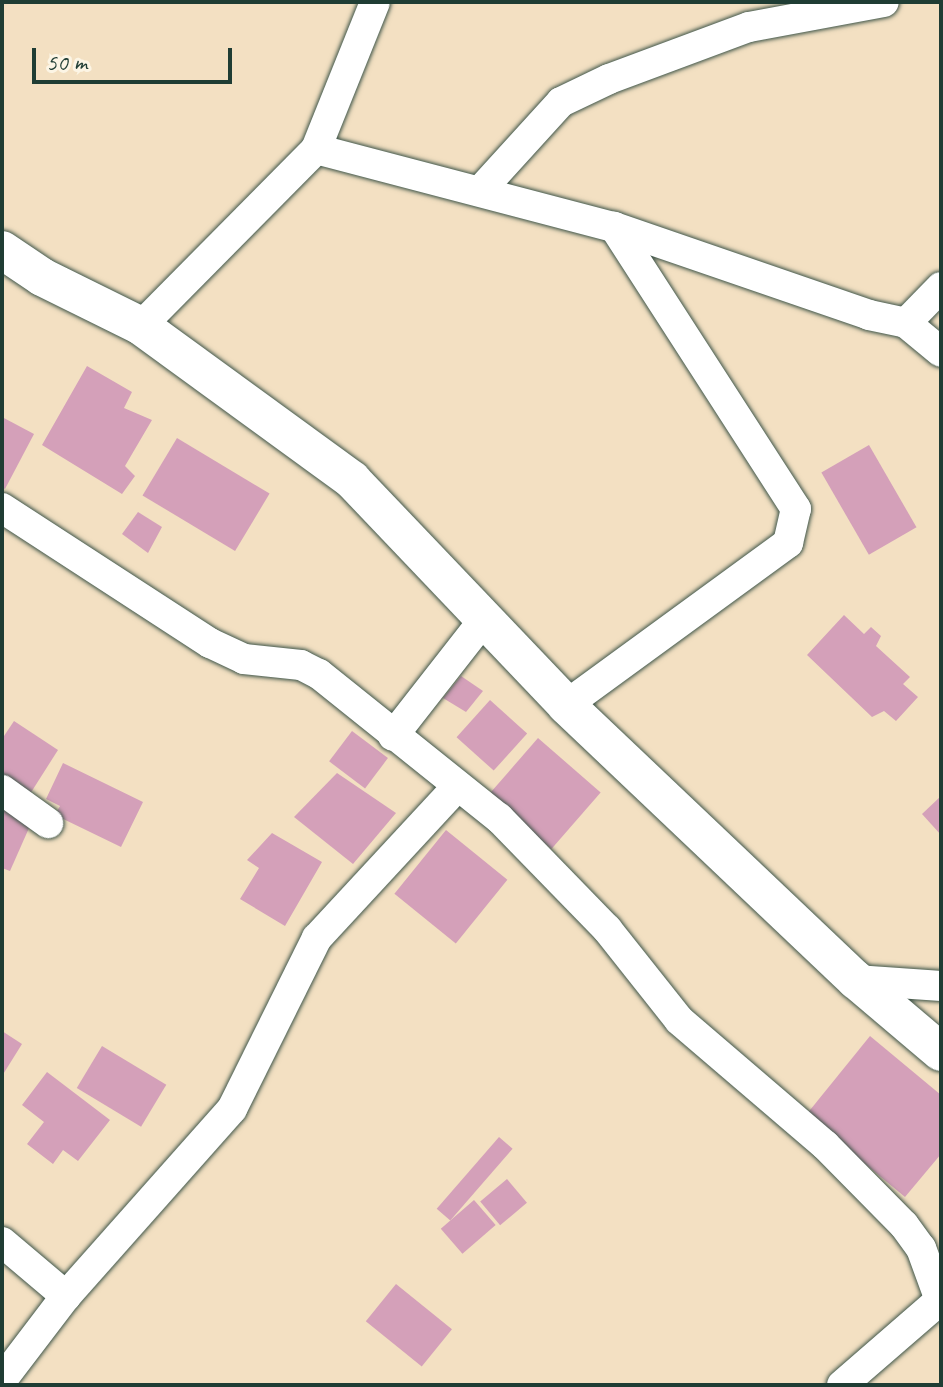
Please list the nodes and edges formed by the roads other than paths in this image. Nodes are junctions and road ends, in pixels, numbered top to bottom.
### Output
1 (375, 2) edge
2 (884, 2) edge
3 (316, 149) junction
4 (480, 191) junction
5 (614, 227) junction
6 (2, 250) edge
7 (941, 287) edge
8 (906, 323) junction
9 (141, 326) junction
10 (941, 352) edge
11 (2, 508) edge
12 (483, 621) junction
13 (566, 705) junction
14 (393, 736) junction
15 (458, 786) junction
16 (2, 790) edge
17 (48, 823) dead end
18 (856, 980) junction
19 (941, 986) edge
20 (941, 1052) edge
21 (2, 1242) edge
22 (66, 1296) junction
23 (940, 1302) edge
24 (2, 1380) edge
25 (842, 1385) edge

1 - 3 street
2 - 4 street
3 - 4 street
3 - 9 street
4 - 5 street
5 - 8 street
5 - 13 street
6 - 9 street
7 - 8 street
8 - 10 street
9 - 12 street
11 - 14 street
12 - 13 street
12 - 14 street
13 - 18 street
14 - 15 street
15 - 22 street
15 - 23 street
16 - 17 street
18 - 19 street
18 - 20 street
21 - 22 street
22 - 24 street
23 - 25 street

